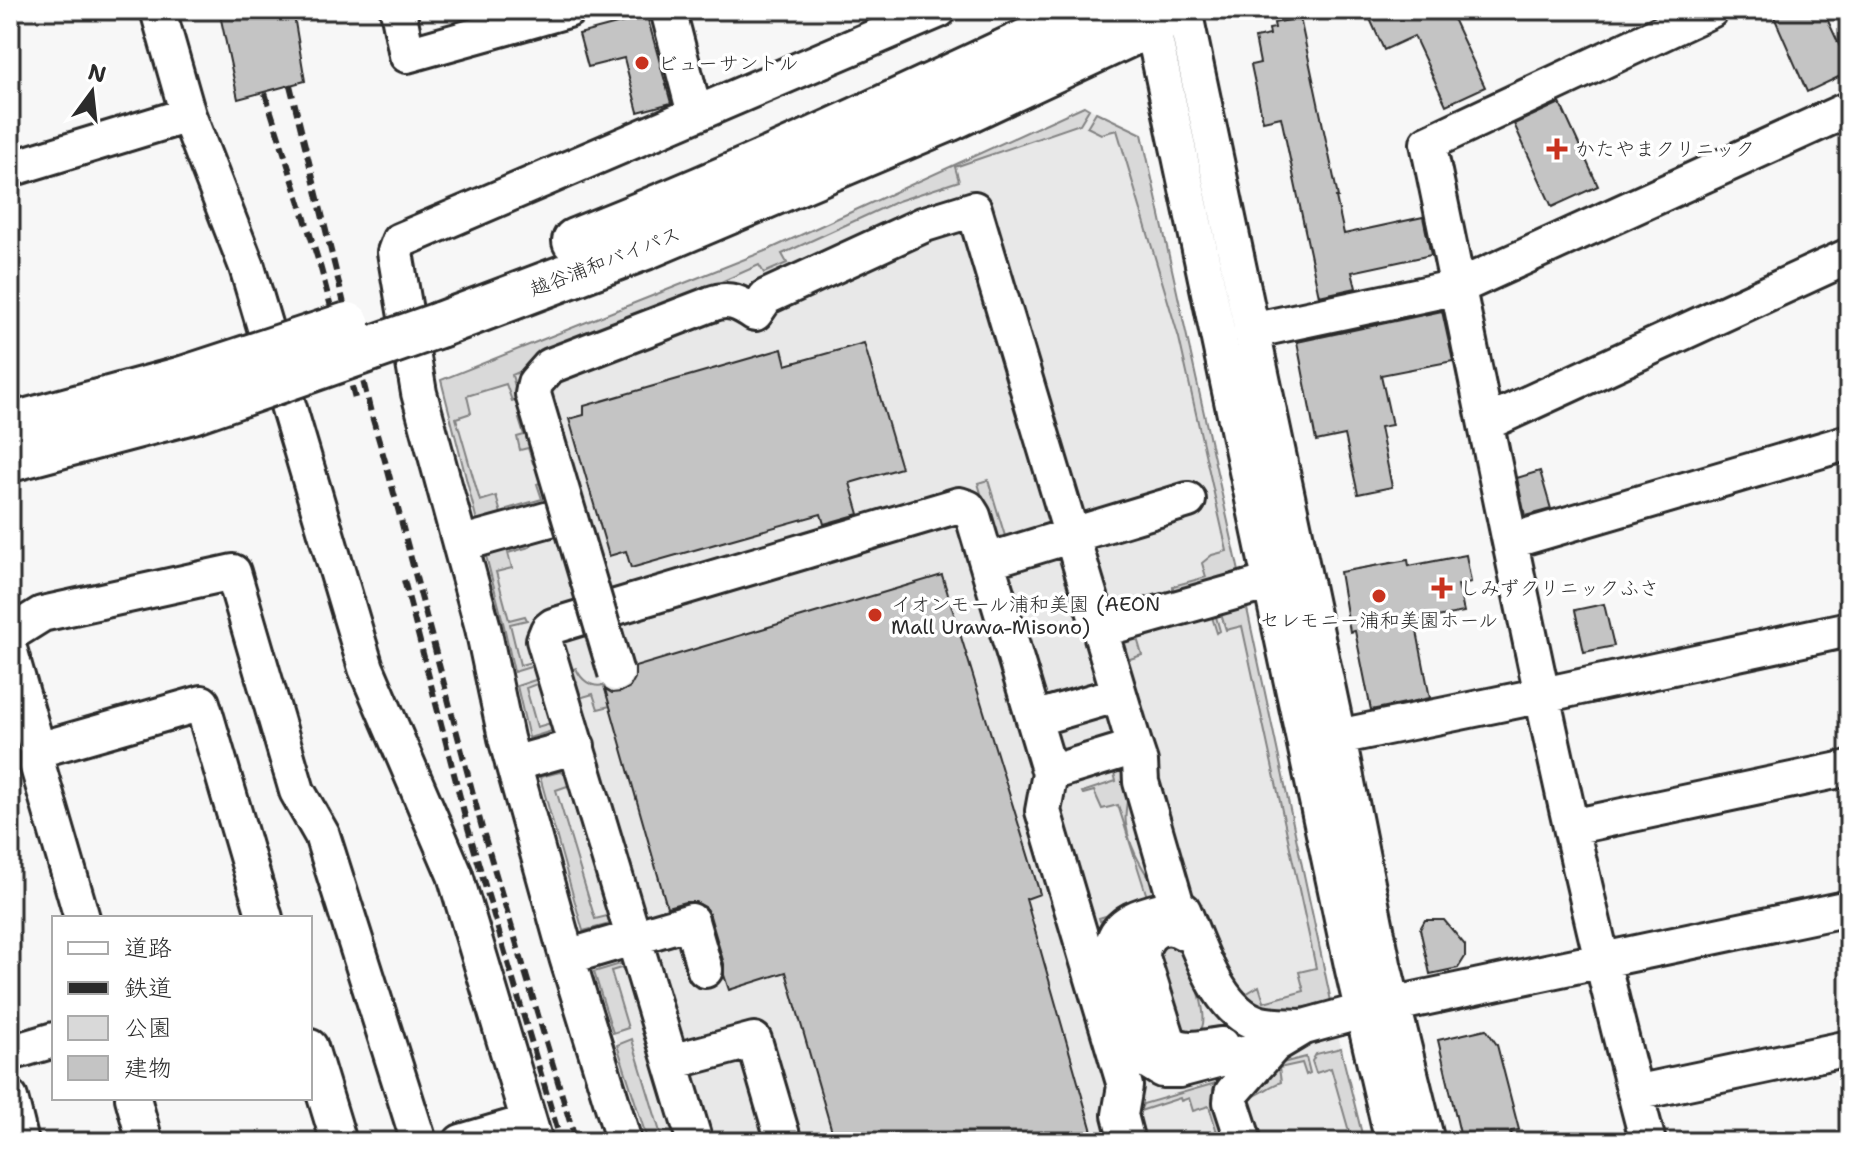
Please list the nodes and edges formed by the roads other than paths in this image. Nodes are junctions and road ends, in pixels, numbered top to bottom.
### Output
1 (158, 10) edge
2 (398, 10) edge
3 (568, 10) edge
4 (668, 10) edge
5 (939, 10) edge
6 (1094, 10) edge
7 (1711, 10) edge
8 (1166, 13) edge
9 (1849, 109) edge
10 (695, 114) junction
11 (188, 115) junction
12 (10, 169) edge
13 (1849, 256) edge
14 (1458, 287) junction
15 (435, 311) junction
16 (1251, 331) junction
17 (187, 395) junction
18 (1486, 423) junction
19 (10, 426) edge
20 (1849, 442) edge
21 (10, 459) edge
22 (1188, 500) dead end
23 (568, 514) junction
24 (1072, 536) junction
25 (1511, 541) junction
26 (460, 544) junction
27 (987, 561) junction
28 (1270, 582) junction
29 (1849, 629) edge
30 (1100, 630) junction
31 (10, 634) edge
32 (10, 652) edge
33 (616, 673) dead end
34 (1119, 694) junction
35 (1543, 695) junction
36 (1034, 719) junction
37 (1338, 737) junction
38 (577, 746) junction
39 (1135, 747) junction
40 (38, 750) junction
41 (513, 764) junction
42 (1849, 768) edge
43 (1050, 773) junction
44 (1571, 827) junction
45 (1177, 906) junction
46 (1849, 908) edge
47 (81, 916) edge
48 (264, 916) edge
49 (634, 939) junction
50 (1201, 950) junction
51 (567, 957) junction
52 (1601, 960) junction
53 (705, 970) dead end
54 (1377, 1008) junction
55 (1304, 1027) junction
56 (52, 1041) edge
57 (1274, 1045) junction
58 (1849, 1048) edge
59 (10, 1053) edge
60 (312, 1054) edge
61 (671, 1062) junction
62 (1635, 1093) junction
63 (10, 1098) edge
64 (134, 1100) edge
65 (532, 1132) edge
66 (21, 1142) edge
67 (145, 1142) edge
68 (339, 1142) edge
69 (419, 1142) edge
70 (461, 1142) edge
71 (624, 1142) edge
72 (695, 1142) edge
73 (784, 1142) edge
74 (1127, 1142) edge
75 (1244, 1142) edge
76 (1393, 1142) edge
77 (1427, 1142) edge
78 (1648, 1142) edge

1 - 11 street
2 - 3 street
4 - 10 street
5 - 10 street
6 - 15 highway, 越谷浦和バイパス
7 - 14 street
8 - 15 highway, 越谷浦和バイパス
8 - 16 street
8 - 28 street
9 - 14 street
10 - 26 street
11 - 12 street
11 - 65 street
13 - 18 street
14 - 16 street
14 - 18 street
15 - 17 highway, 越谷浦和バイパス, bridge
16 - 37 street
17 - 19 highway, 越谷浦和バイパス
17 - 21 highway, 越谷浦和バイパス
18 - 25 street
20 - 25 street
22 - 24 street
23 - 24 street, bridge
23 - 26 street
23 - 33 street, bridge
24 - 27 street
24 - 30 street
25 - 35 street
26 - 41 street
27 - 36 street
27 - 38 street
28 - 30 street
28 - 54 street
29 - 35 street
30 - 34 street
31 - 69 street
32 - 40 street
34 - 36 street
34 - 39 street
35 - 37 street
35 - 44 street
36 - 43 street
37 - 54 street
38 - 41 street
38 - 49 street
39 - 43 street
39 - 45 street
40 - 47 street
40 - 48 street
41 - 51 street
42 - 44 street
43 - 74 street
44 - 52 street
45 - 50 street
45 - 57 street
46 - 52 street
49 - 51 street
49 - 53 street
49 - 61 street
50 - 55 street
50 - 57 street
51 - 71 street
52 - 54 street
52 - 62 street
54 - 55 street
54 - 76 street
54 - 77 street
55 - 57 street
56 - 59 street
57 - 75 street
58 - 62 street
60 - 68 street
61 - 72 street
61 - 73 street
62 - 78 street
63 - 66 street
64 - 67 street
65 - 70 street

